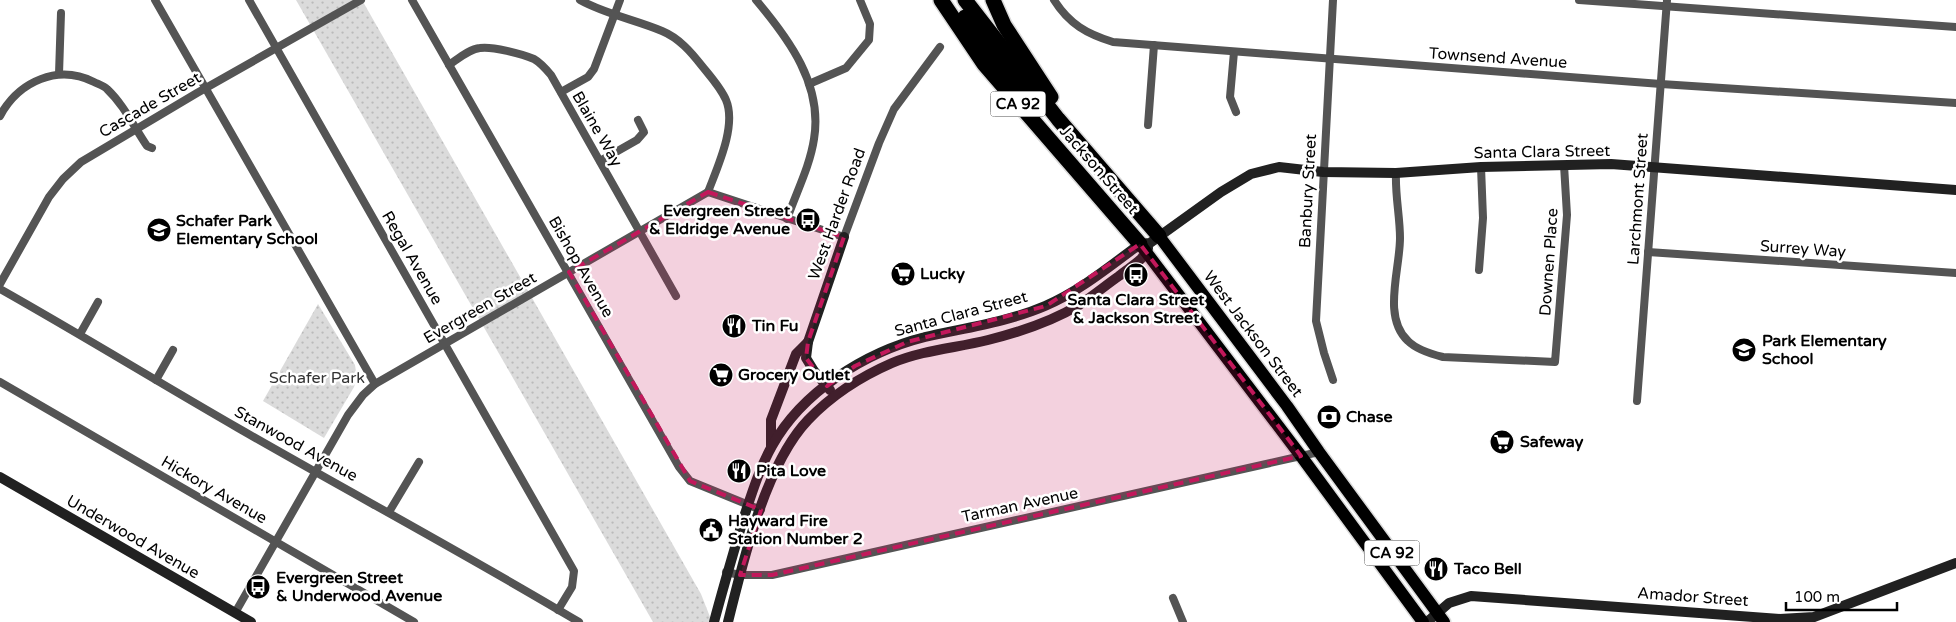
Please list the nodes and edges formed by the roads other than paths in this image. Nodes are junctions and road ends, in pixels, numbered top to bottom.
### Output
1 (155, 0) edge
2 (249, 0) edge
3 (362, 0) edge
4 (412, 0) edge
5 (580, 0) edge
6 (620, 0) edge
7 (756, 0) edge
8 (860, 0) edge
9 (941, 0) edge
10 (962, 0) edge
11 (994, 0) edge
12 (1054, 0) edge
13 (1333, 0) edge
14 (1579, 0) edge
15 (1667, 4) edge
16 (61, 13) dead end
17 (615, 14) junction
18 (1956, 27) edge
19 (1154, 45) junction
20 (940, 47) dead end
21 (276, 48) junction
22 (1234, 52) junction
23 (1329, 58) junction
24 (449, 65) junction
25 (59, 74) junction
26 (809, 84) junction
27 (1661, 84) junction
28 (206, 88) junction
29 (561, 92) junction
30 (1956, 103) edge
31 (1236, 112) dead end
32 (0, 116) edge
33 (638, 120) dead end
34 (1064, 124) junction
35 (1148, 125) dead end
36 (136, 129) junction
37 (152, 148) dead end
38 (600, 161) junction
39 (1564, 165) junction
40 (1481, 167) junction
41 (1654, 167) junction
42 (1323, 172) junction
43 (1396, 173) junction
44 (1956, 190) edge
45 (708, 192) junction
46 (787, 219) junction
47 (640, 231) junction
48 (844, 237) junction
49 (1149, 244) junction
50 (1648, 252) junction
51 (1479, 270) dead end
52 (569, 272) junction
53 (1956, 273) edge
54 (0, 284) edge
55 (0, 289) edge
56 (676, 296) dead end
57 (98, 302) dead end
58 (80, 334) junction
59 (808, 342) junction
60 (445, 344) junction
61 (173, 350) dead end
62 (156, 380) junction
63 (1333, 380) dead end
64 (0, 382) edge
65 (376, 384) junction
66 (826, 386) junction
67 (835, 396) junction
68 (1637, 401) dead end
69 (771, 447) junction
70 (1319, 452) junction
71 (1301, 456) junction
72 (419, 462) dead end
73 (316, 471) junction
74 (0, 477) edge
75 (748, 504) junction
76 (761, 510) junction
77 (389, 512) junction
78 (739, 532) junction
79 (752, 537) junction
80 (275, 542) junction
81 (1956, 563) edge
82 (726, 572) junction
83 (740, 576) junction
84 (1173, 598) dead end
85 (558, 610) junction
86 (235, 612) junction
87 (1436, 619) edge
88 (251, 622) edge
89 (414, 622) edge
90 (579, 622) edge
91 (714, 622) edge
92 (728, 622) edge
93 (1183, 622) edge
94 (1423, 622) edge

1 - 28 street
2 - 21 street, Regal Avenue
3 - 21 street, Cascade Street
4 - 24 street, Bishop Avenue
5 - 17 street
6 - 17 street
7 - 26 street
8 - 26 street
9 - 49 highway, Jackson Street / CA 92
10 - 34 highway, CA 92
10 - 49 highway
11 - 34 highway
12 - 19 street, Townsend Avenue
13 - 23 street, Banbury Street
14 - 15 street
15 - 18 street
15 - 27 street, Larchmont Street
16 - 25 street
17 - 29 street
17 - 45 street
19 - 22 street, Townsend Avenue
19 - 35 street
20 - 48 street, West Harder Road
21 - 28 street, Cascade Street
21 - 60 street, Regal Avenue
22 - 23 street, Townsend Avenue
22 - 31 street
23 - 27 street, Townsend Avenue
23 - 42 street, Banbury Street
24 - 29 street, Blaine Way
24 - 52 street, Bishop Avenue
25 - 32 street
25 - 36 street
26 - 46 street
27 - 30 street, Townsend Avenue
27 - 41 street, Larchmont Street
28 - 36 street, Cascade Street
28 - 65 street
29 - 38 street, Blaine Way
33 - 38 street
34 - 49 highway, Jackson Street / CA 92
36 - 37 street
36 - 54 street, Cascade Street
38 - 47 street, Blaine Way
39 - 40 main road, Santa Clara Street
39 - 41 main road, Santa Clara Street
39 - 43 street, Downen Place
40 - 43 main road, Santa Clara Street
40 - 51 street
41 - 44 main road, Santa Clara Street
41 - 50 street, Larchmont Street
42 - 43 main road, Santa Clara Street
42 - 49 main road, Santa Clara Street
42 - 63 street, Banbury Street
45 - 46 street
45 - 47 street, Evergreen Street
46 - 48 street
47 - 52 street, Evergreen Street
47 - 56 street, Blaine Way
48 - 59 main road, West Harder Road
49 - 66 main road, Santa Clara Street
49 - 67 main road, Santa Clara Street
49 - 70 main road, West Jackson Street / CA 92
49 - 71 main road, CA 92
50 - 53 street, Surrey Way
50 - 68 street, Larchmont Street
52 - 60 street, Evergreen Street
52 - 75 street, Bishop Avenue
55 - 58 street, Stanwood Avenue
57 - 58 street
58 - 62 street, Stanwood Avenue
59 - 66 main road, West Harder Road
59 - 69 main road
60 - 65 street, Evergreen Street
60 - 85 street, Regal Avenue
61 - 62 street
62 - 73 street, Stanwood Avenue
64 - 80 street, Hickory Avenue
65 - 73 street, Evergreen Street
66 - 67 main road, West Harder Road
66 - 69 main road, Santa Clara Street
67 - 76 main road, Santa Clara Street
69 - 75 main road, Santa Clara Street
70 - 71 street, Tarman Avenue
70 - 87 main road, CA 92
71 - 83 street, Tarman Avenue
71 - 94 main road, CA 92
72 - 77 street
73 - 77 street, Stanwood Avenue
73 - 80 street, Evergreen Street
74 - 86 main road, Underwood Avenue
75 - 76 street, Bishop Avenue
75 - 78 main road
76 - 79 main road
77 - 85 street, Stanwood Avenue
78 - 79 main road
78 - 82 main road
79 - 83 main road
80 - 86 street, Evergreen Street
80 - 89 street, Hickory Avenue
81 - 87 main road, Amador Street
82 - 83 street, Tarman Avenue
82 - 91 main road
83 - 92 main road
84 - 93 street
85 - 90 street, Stanwood Avenue
86 - 88 main road, Underwood Avenue

